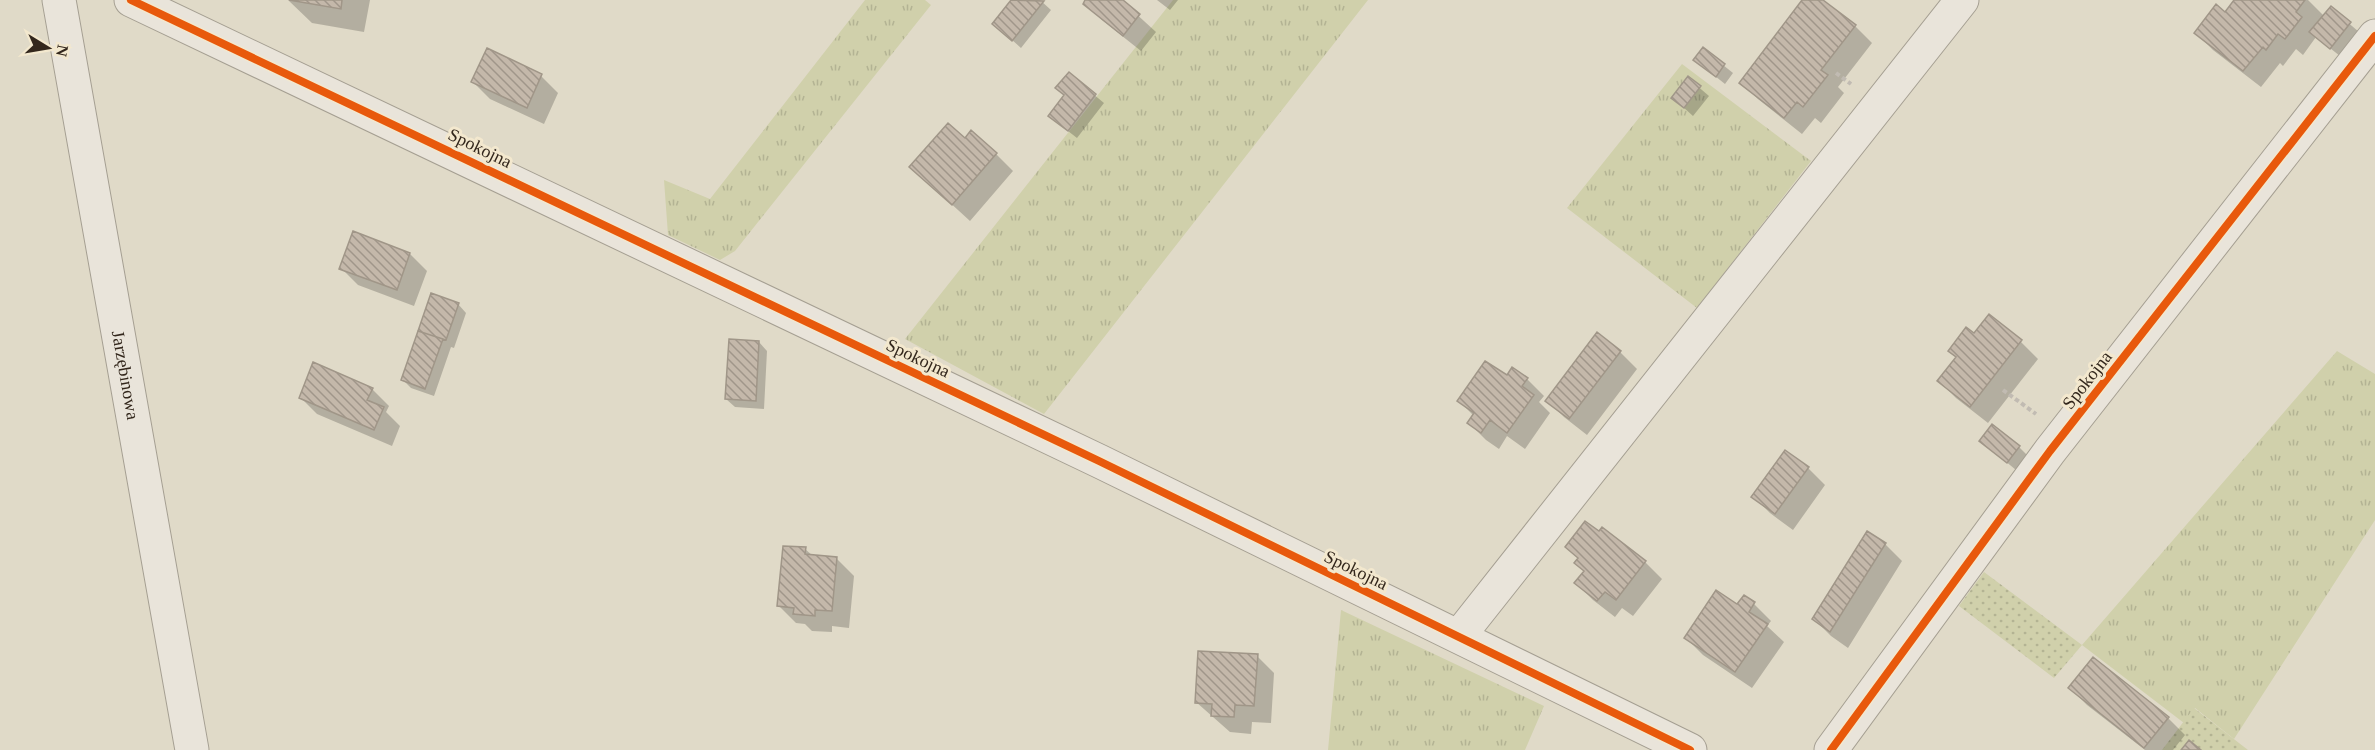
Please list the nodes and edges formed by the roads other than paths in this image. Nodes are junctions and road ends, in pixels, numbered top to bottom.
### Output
1 (59, 0) edge
2 (132, 0) edge
3 (1962, 0) edge
4 (1937, 14) edge
5 (2375, 36) edge
6 (1459, 636) junction
7 (192, 750) edge
8 (1690, 750) edge
9 (1830, 750) edge

1 - 7 street, Jarzębinowa
2 - 6 street, Spokojna
3 - 4 street
4 - 6 street
5 - 9 street, Spokojna
6 - 8 street, Spokojna

